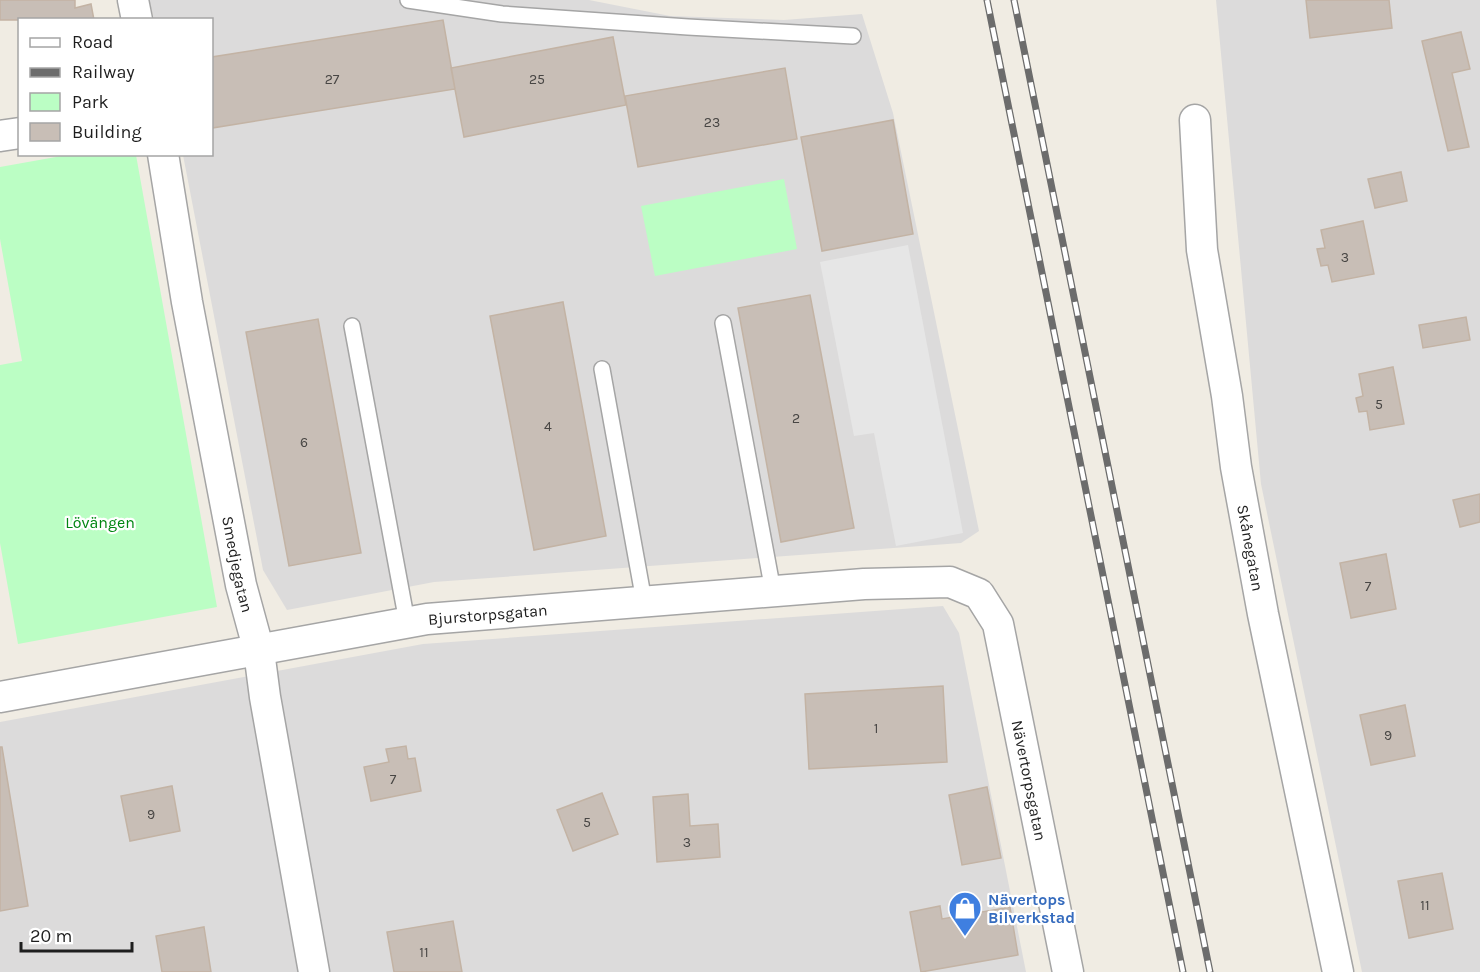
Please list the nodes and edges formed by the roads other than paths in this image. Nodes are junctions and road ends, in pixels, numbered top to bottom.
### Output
1 (133, 0) edge
2 (408, 0) edge
3 (137, 18) edge
4 (853, 36) dead end
5 (1195, 120) dead end
6 (18, 133) edge
7 (0, 136) edge
8 (163, 156) edge
9 (723, 323) dead end
10 (352, 326) dead end
11 (602, 369) dead end
12 (773, 591) junction
13 (979, 594) joint
14 (644, 601) junction
15 (407, 622) junction
16 (259, 651) junction
17 (0, 697) edge
18 (314, 972) edge
19 (1068, 972) edge
20 (1338, 972) edge

1 - 3 street
2 - 4 lane
5 - 20 street, Skånegatan
6 - 7 street
8 - 16 street, Smedjegatan
9 - 12 lane
10 - 15 lane
11 - 14 lane
12 - 13 street, Bjurstorpsgatan
12 - 14 street, Bjurstorpsgatan
13 - 19 street, Nävertorpsgatan
14 - 15 street, Bjurstorpsgatan
15 - 16 street, Bjurstorpsgatan
16 - 17 street, Bjurstorpsgatan
16 - 18 street, Smedjegatan

